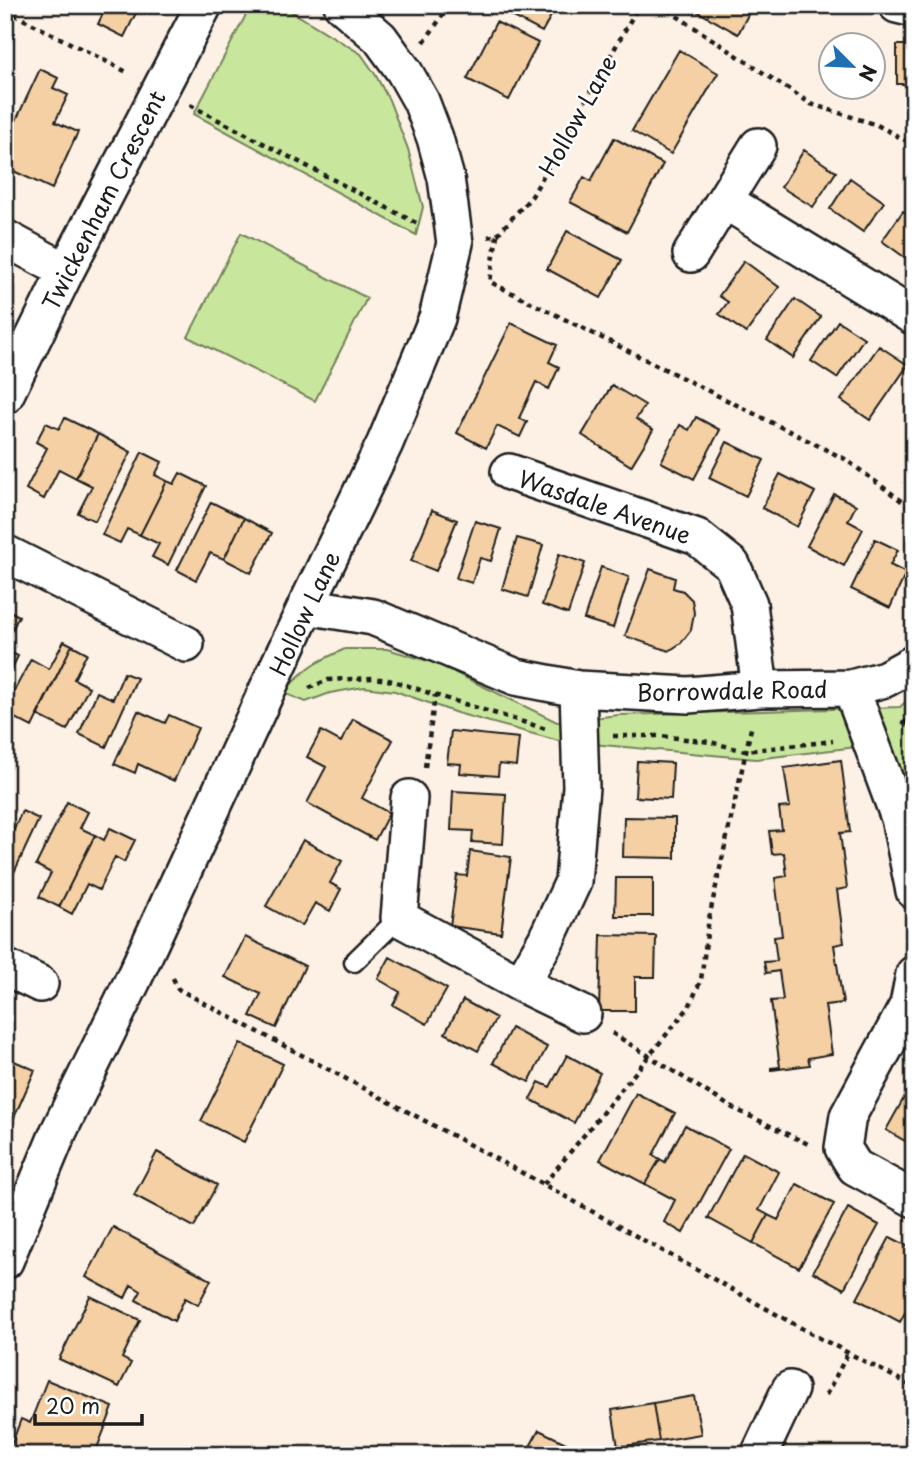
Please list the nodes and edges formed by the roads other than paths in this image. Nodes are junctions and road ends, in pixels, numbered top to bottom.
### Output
1 (204, 5) edge
2 (342, 5) edge
3 (897, 5) edge
4 (914, 9) edge
5 (758, 146) dead end
6 (725, 201) junction
7 (5, 238) edge
8 (691, 254) dead end
9 (65, 271) junction
10 (914, 317) edge
11 (5, 396) edge
12 (509, 472) dead end
13 (5, 553) edge
14 (306, 606) junction
15 (186, 644) dead end
16 (914, 663) edge
17 (851, 688) junction
18 (578, 689) junction
19 (760, 689) junction
20 (409, 798) road end
21 (906, 817) edge
22 (914, 891) edge
23 (399, 918) junction
24 (354, 962) dead end
25 (5, 967) edge
26 (914, 974) edge
27 (40, 984) dead end
28 (521, 984) junction
29 (583, 1014) road end
30 (914, 1199) edge
31 (5, 1261) edge
32 (790, 1389) dead end
33 (759, 1455) edge

1 - 9 street, Twickenham Crescent
2 - 14 street, Hollow Lane
3 - 4 street
5 - 6 street
6 - 8 street
6 - 10 street
7 - 9 street
9 - 11 street, Twickenham Crescent
12 - 19 street, Wasdale Avenue
13 - 15 street
14 - 18 street, Borrowdale Road
14 - 31 street, Hollow Lane
16 - 17 street, Borrowdale Road
17 - 19 street, Borrowdale Road
17 - 21 street
18 - 19 street, Borrowdale Road
18 - 28 street
20 - 23 street
21 - 22 street
23 - 24 lane
23 - 28 street
25 - 27 street
26 - 30 street
28 - 29 street
32 - 33 street

